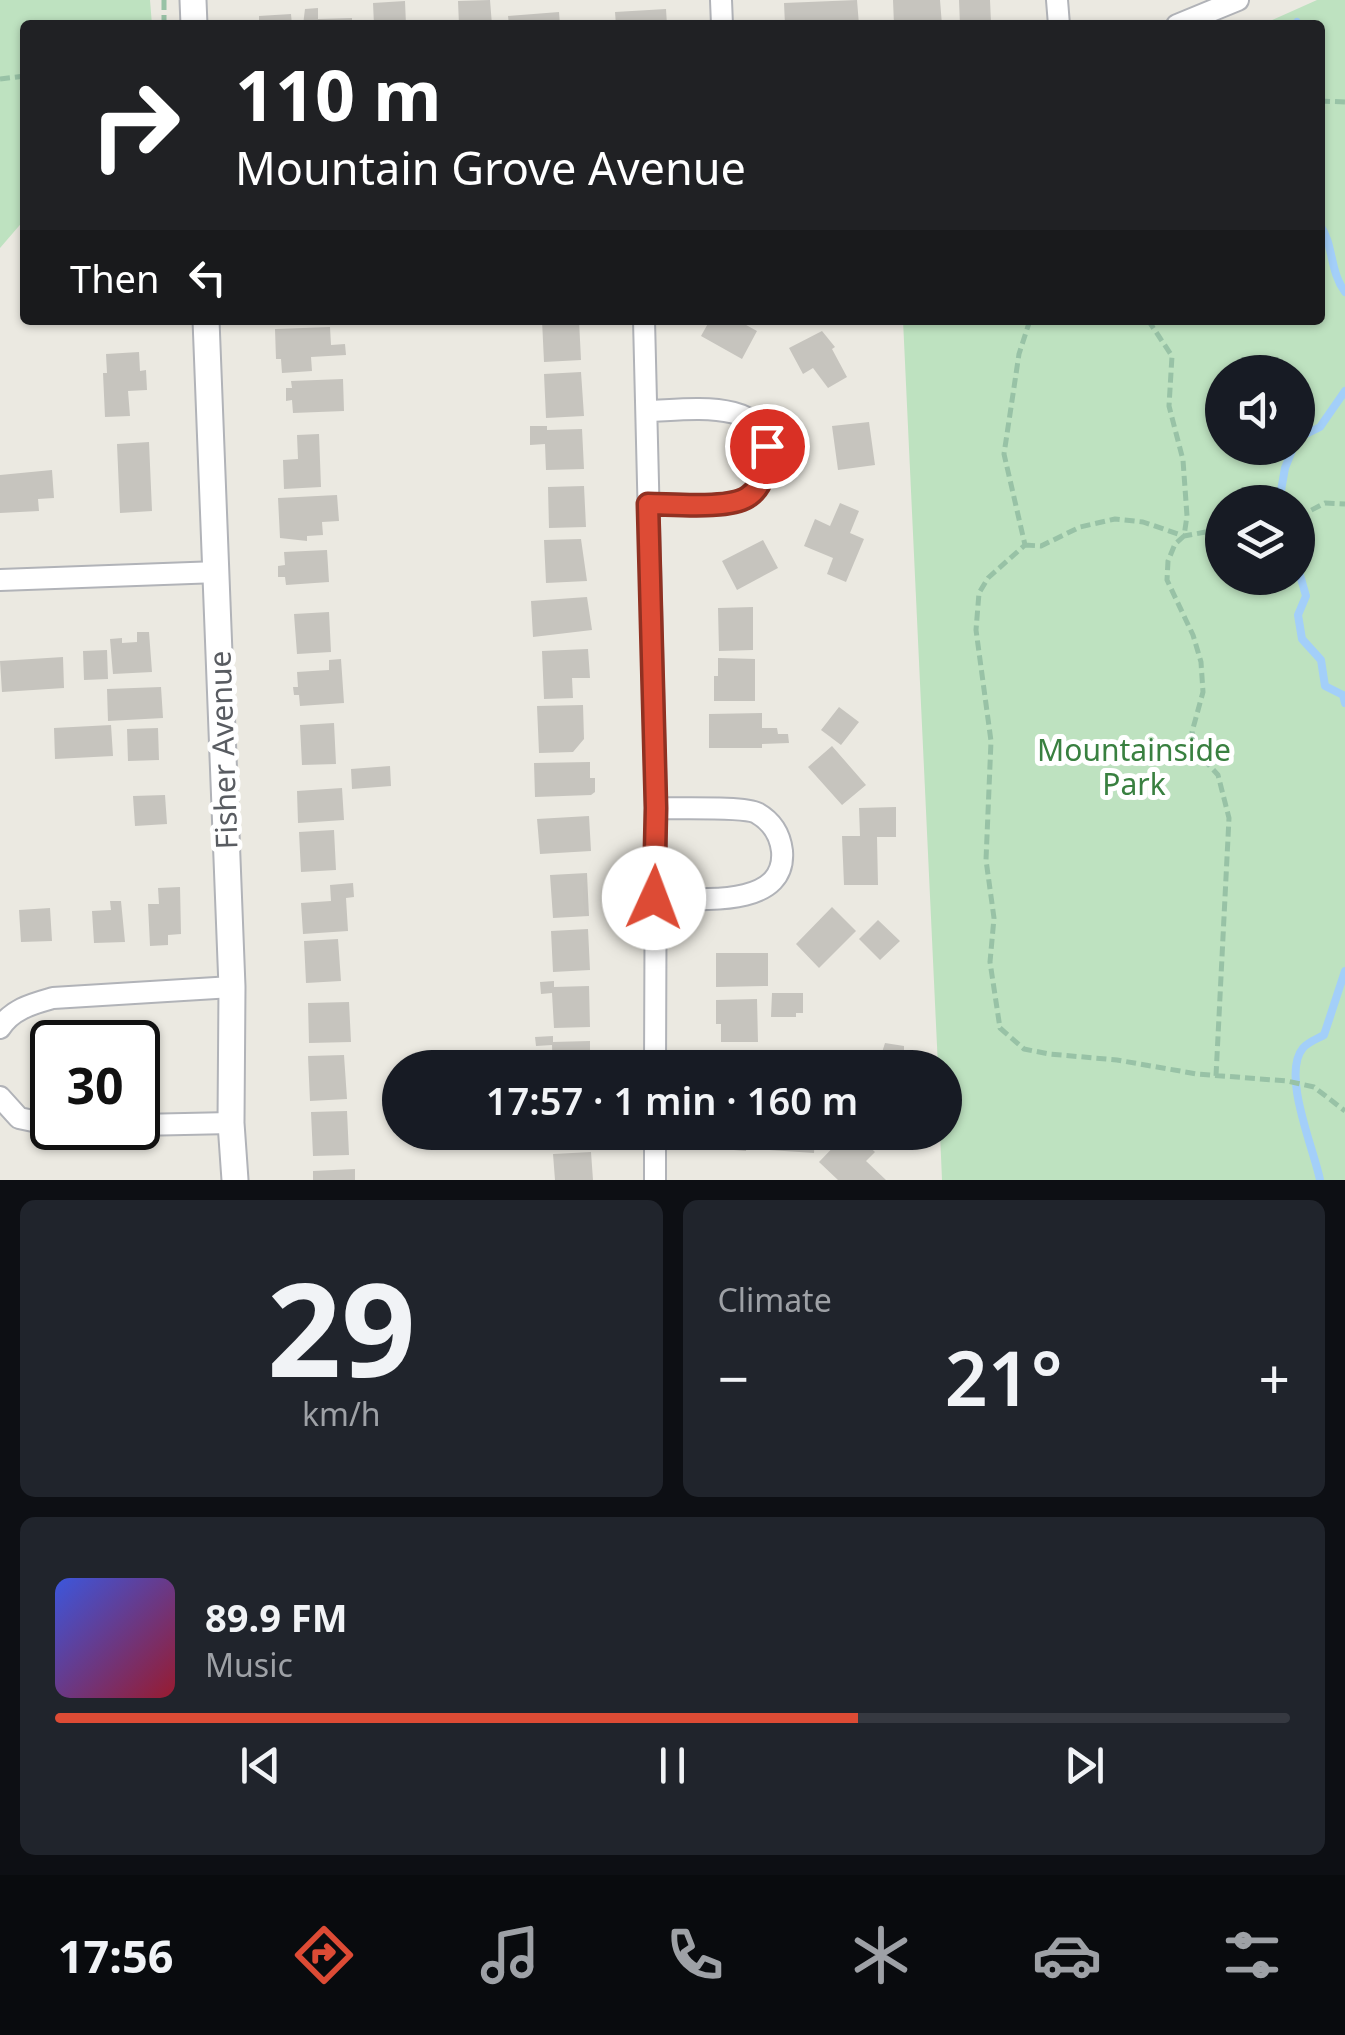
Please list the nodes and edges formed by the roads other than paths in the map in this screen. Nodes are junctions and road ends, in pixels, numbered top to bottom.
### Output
1 (1238, 0) edge
2 (1189, 20) edge
3 (206, 325) edge
4 (644, 325) edge
5 (648, 411) junction
6 (648, 504) junction
7 (218, 572) junction
8 (0, 580) edge
9 (656, 808) junction
10 (654, 898) junction
11 (232, 986) junction
12 (0, 1028) edge
13 (655, 1050) edge
14 (0, 1097) edge
15 (30, 1121) edge
16 (231, 1122) junction
17 (160, 1124) edge
18 (655, 1150) edge
19 (234, 1180) edge
20 (656, 1180) edge

1 - 2 street
3 - 7 street, Fisher Avenue
4 - 5 street
5 - 6 street
5 - 6 street
6 - 9 street
7 - 8 street
7 - 11 street, Fisher Avenue
9 - 10 street
9 - 10 street
10 - 13 street
11 - 12 street
11 - 16 street, Fisher Avenue
14 - 15 street
16 - 17 street
16 - 19 street, Fisher Avenue
18 - 20 street

